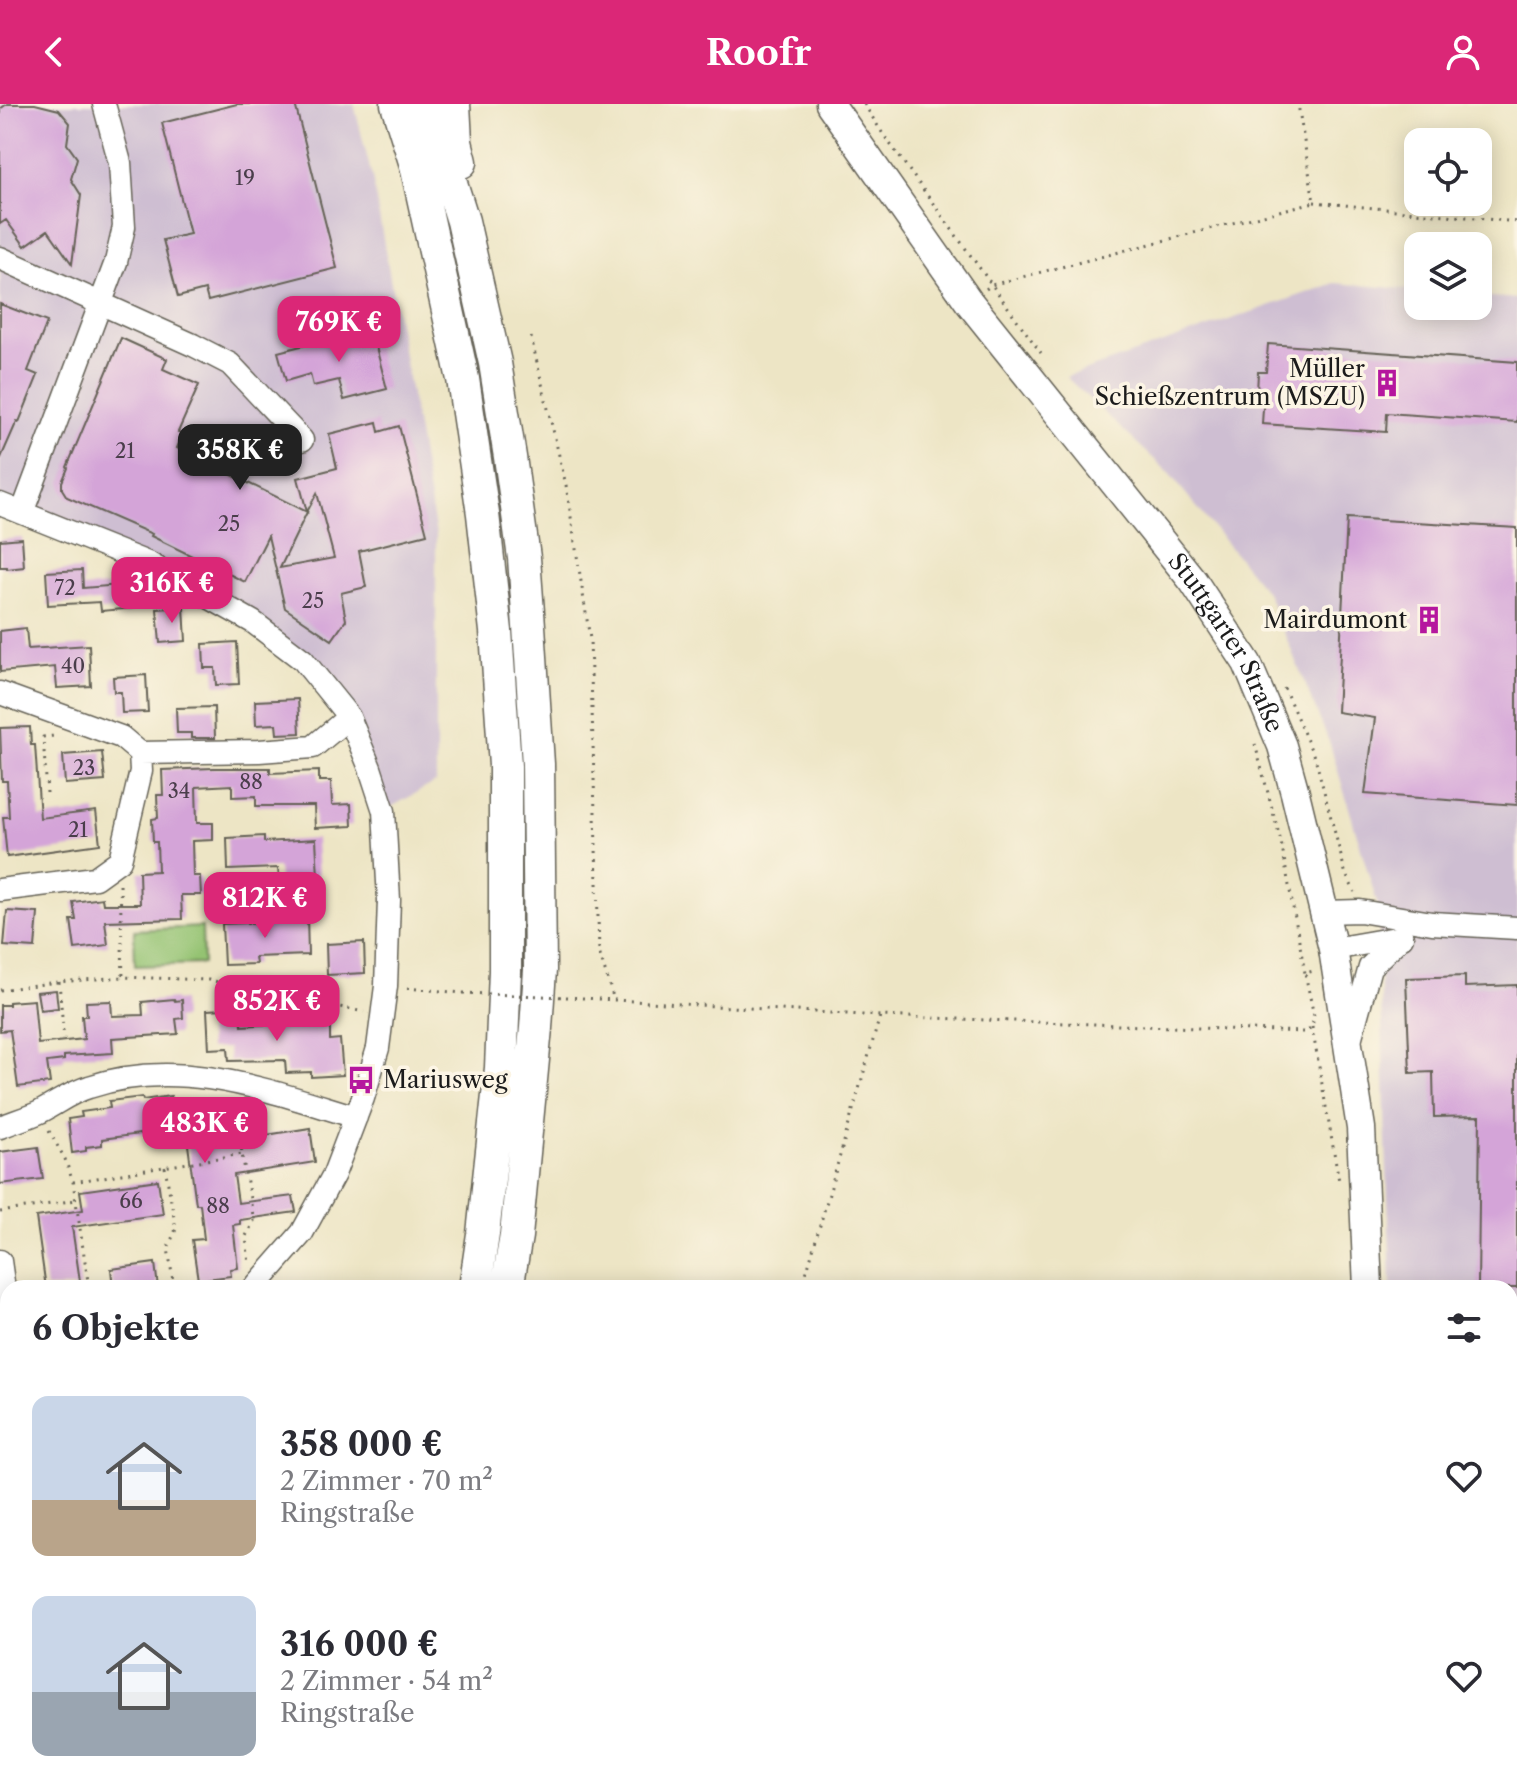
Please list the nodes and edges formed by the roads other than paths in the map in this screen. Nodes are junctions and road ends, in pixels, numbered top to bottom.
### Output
1 (104, 104) edge
2 (397, 104) edge
3 (426, 104) edge
4 (454, 104) edge
5 (830, 104) edge
6 (463, 221) junction
7 (0, 258) edge
8 (101, 304) junction
9 (302, 440) dead end
10 (0, 504) edge
11 (22, 513) junction
12 (0, 693) edge
13 (349, 717) junction
14 (140, 753) junction
15 (0, 890) edge
16 (1324, 912) junction
17 (1432, 923) junction
18 (1517, 928) edge
19 (1401, 937) junction
20 (1334, 958) junction
21 (1349, 1046) junction
22 (356, 1117) junction
23 (0, 1127) edge
24 (261, 1280) edge
25 (476, 1280) edge
26 (508, 1280) edge
27 (1368, 1280) edge

1 - 8 street
2 - 25 highway
3 - 6 highway
4 - 6 highway
5 - 16 main road, Stuttgarter Straße
6 - 26 highway
7 - 8 street
8 - 9 street
8 - 11 street
10 - 11 street
11 - 13 street
12 - 14 street
13 - 14 street
13 - 22 street
14 - 15 street
16 - 17 street
16 - 20 main road, Stuttgarter Straße
17 - 18 street
17 - 19 street
19 - 20 street
19 - 21 street
20 - 21 main road, Stuttgarter Straße
21 - 27 main road, Stuttgarter Straße
22 - 23 street
22 - 24 street

